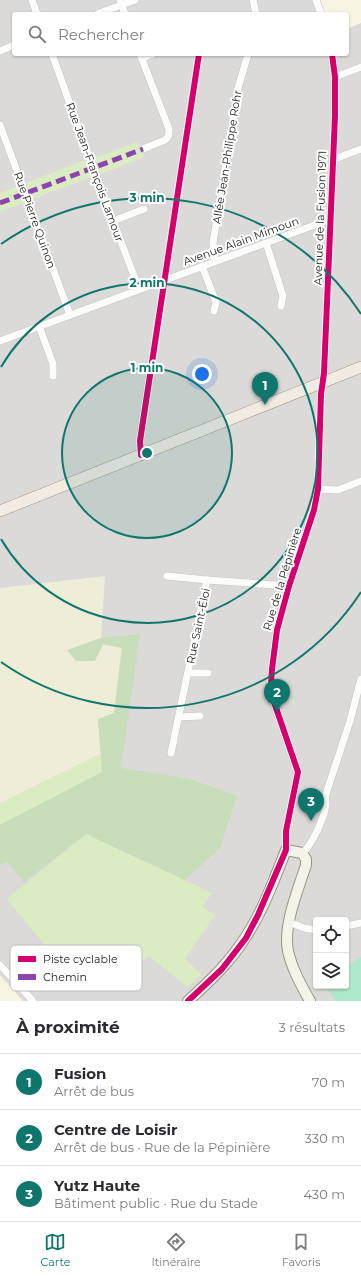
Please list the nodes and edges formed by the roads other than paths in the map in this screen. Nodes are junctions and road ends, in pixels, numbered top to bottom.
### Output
1 (32, 0) edge
2 (135, 0) edge
3 (253, 0) edge
4 (316, 0) edge
5 (121, 2) edge
6 (36, 12) edge
7 (102, 12) edge
8 (124, 12) edge
9 (256, 12) edge
10 (320, 12) edge
11 (12, 46) edge
12 (0, 51) edge
13 (53, 56) edge
14 (141, 56) edge
15 (247, 56) edge
16 (332, 56) edge
17 (361, 67) edge
18 (335, 77) junction
19 (0, 125) edge
20 (143, 149) dead end
21 (361, 149) edge
22 (332, 160) junction
23 (144, 209) dead end
24 (331, 219) junction
25 (113, 221) junction
26 (266, 242) junction
27 (215, 262) junction
28 (202, 266) junction
29 (139, 289) junction
30 (281, 306) dead end
31 (214, 311) dead end
32 (70, 315) junction
33 (39, 326) junction
34 (0, 340) edge
35 (156, 340) dead end
36 (361, 367) edge
37 (53, 376) dead end
38 (323, 382) junction
39 (141, 455) junction
40 (361, 481) edge
41 (318, 489) junction
42 (0, 511) edge
43 (167, 576) dead end
44 (207, 580) junction
45 (289, 586) junction
46 (188, 673) junction
47 (208, 673) dead end
48 (361, 679) edge
49 (200, 716) dead end
50 (179, 717) junction
51 (171, 754) dead end
52 (286, 850) junction
53 (302, 853) junction
54 (289, 922) junction
55 (361, 923) edge
56 (349, 925) edge
57 (313, 930) edge
58 (0, 965) edge
59 (10, 976) edge
60 (24, 991) edge
61 (33, 1001) edge
62 (188, 1001) edge
63 (310, 1001) edge

1 - 6 street
2 - 5 street
3 - 9 street
4 - 10 street
5 - 7 street
5 - 8 street
11 - 12 street
13 - 25 street, Rue Jean-François Lamour
14 - 20 street
15 - 27 street, Allée Jean-Philippe Rohr
16 - 18 street, Avenue de la Fusion 1971
17 - 18 street
18 - 22 street, Avenue de la Fusion 1971
19 - 32 street, Rue Pierre Quinon
21 - 22 street
22 - 24 street, Avenue de la Fusion 1971
23 - 25 street
24 - 26 street, Avenue Alain Mimoun
24 - 38 street, Avenue de la Fusion 1971
25 - 29 street, Rue Jean-François Lamour
26 - 27 street, Avenue Alain Mimoun
26 - 30 street
27 - 28 street, Avenue Alain Mimoun
28 - 29 street, Avenue Alain Mimoun
28 - 31 street
29 - 32 street, Avenue Alain Mimoun
32 - 33 street, Avenue Alain Mimoun
33 - 34 street, Avenue Alain Mimoun
33 - 37 street
35 - 39 street
36 - 38 main road
38 - 39 main road
38 - 41 street, Rue de la Pépinière
39 - 42 main road
40 - 41 street
41 - 45 street, Rue de la Pépinière
43 - 44 street, Rue Saint-Éloi
44 - 45 street, Rue Saint-Éloi
44 - 46 street, Rue Saint-Éloi
45 - 52 street, Rue de la Pépinière
46 - 47 street, Rue Saint-Éloi
46 - 50 street, Rue Saint-Éloi
48 - 53 street
49 - 50 street
50 - 51 street, Rue Saint-Éloi
52 - 53 street
52 - 62 street
53 - 54 street
54 - 57 street
54 - 63 street
55 - 56 street
58 - 59 street
60 - 61 street

